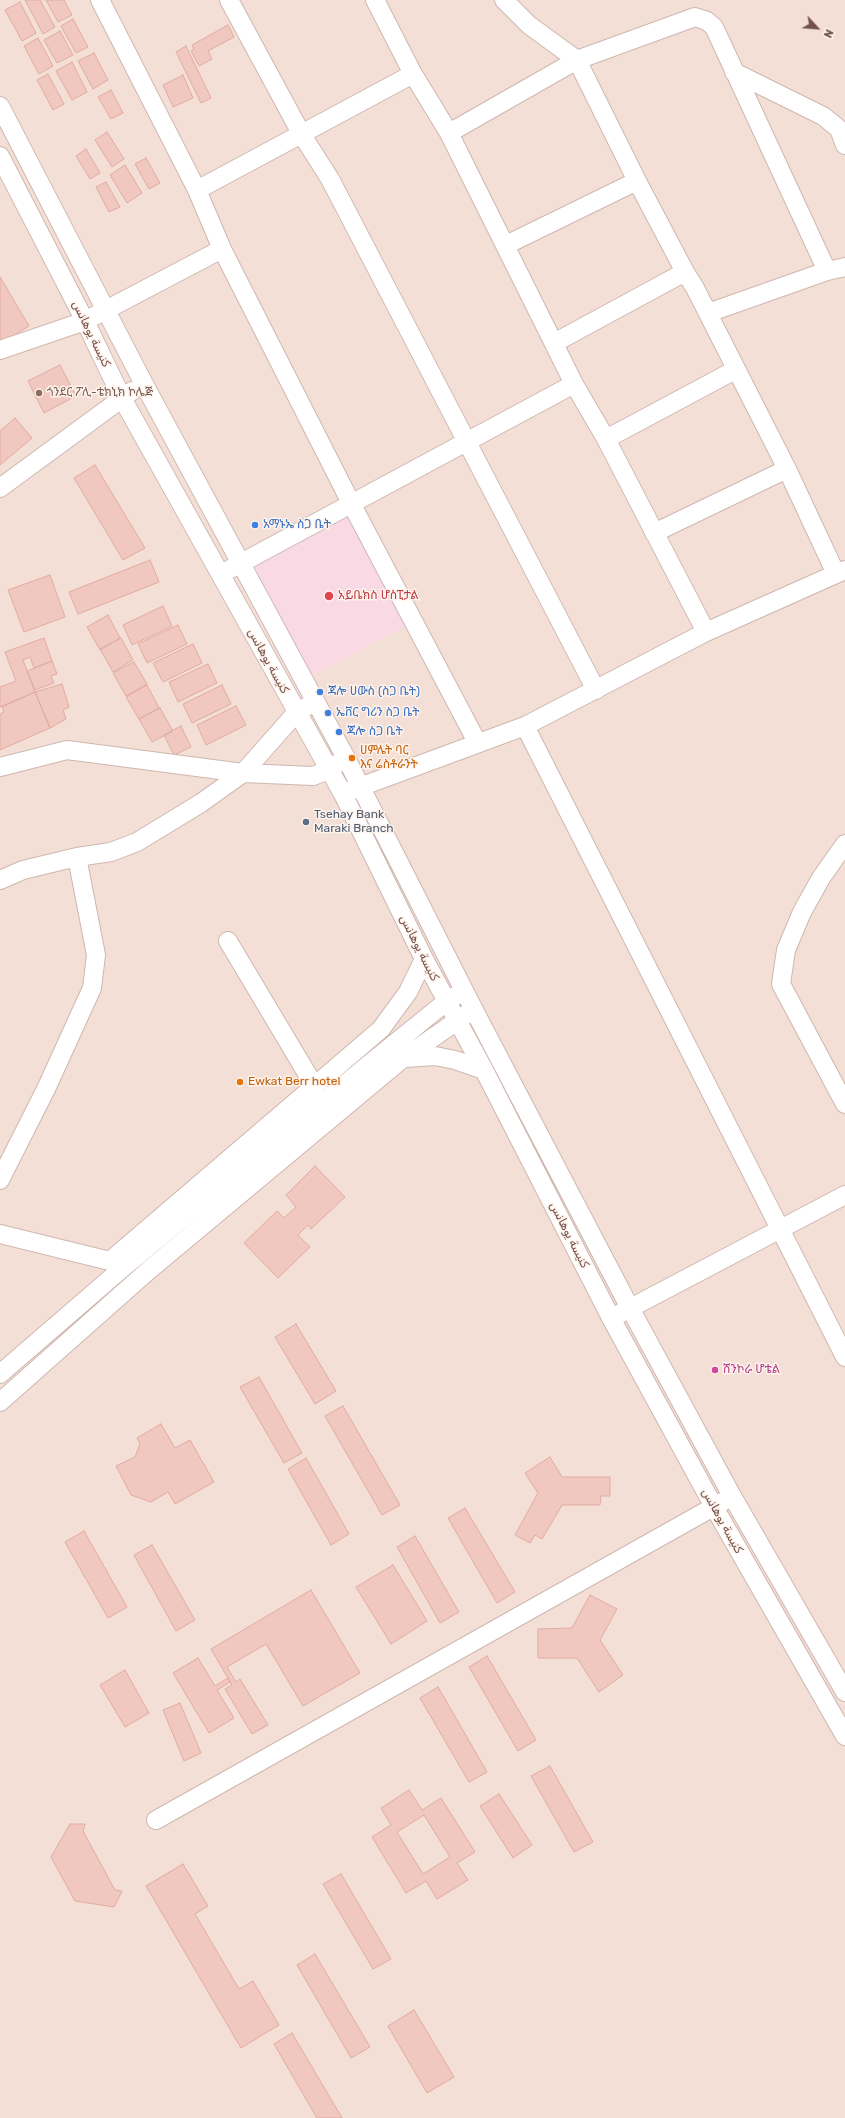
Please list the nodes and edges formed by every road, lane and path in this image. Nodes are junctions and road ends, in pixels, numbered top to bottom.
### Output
1 (100, 0) edge
2 (229, 0) edge
3 (375, 0) edge
4 (504, 0) edge
5 (577, 60) junction
6 (734, 72) junction
7 (413, 74) junction
8 (0, 106) edge
9 (448, 133) junction
10 (843, 134) edge
11 (302, 135) junction
12 (0, 156) edge
13 (637, 181) junction
14 (198, 190) junction
15 (506, 245) junction
16 (222, 249) junction
17 (840, 269) edge
18 (685, 272) junction
19 (105, 310) junction
20 (708, 313) junction
21 (85, 320) junction
22 (554, 343) junction
23 (0, 350) edge
24 (735, 370) junction
25 (144, 384) junction
26 (574, 384) junction
27 (122, 398) junction
28 (606, 439) junction
29 (466, 443) junction
30 (787, 469) junction
31 (191, 470) junction
32 (169, 483) junction
33 (0, 488) edge
34 (351, 503) junction
35 (654, 533) junction
36 (240, 564) junction
37 (841, 572) edge
38 (220, 574) junction
39 (706, 632) junction
40 (596, 690) junction
41 (315, 702) junction
42 (296, 713) junction
43 (525, 726) junction
44 (477, 742) junction
45 (346, 758) junction
46 (0, 767) edge
47 (329, 770) junction
48 (243, 773) junction
49 (360, 786) junction
50 (343, 794) junction
51 (845, 844) edge
52 (78, 858) junction
53 (0, 880) edge
54 (228, 941) dead end
55 (424, 959) junction
56 (464, 990) junction
57 (447, 1001) junction
58 (474, 1010) junction
59 (458, 1020) junction
60 (402, 1059) junction
61 (484, 1070) junction
62 (315, 1087) junction
63 (845, 1104) edge
64 (0, 1180) edge
65 (845, 1195) edge
66 (781, 1229) junction
67 (0, 1234) edge
68 (119, 1263) junction
69 (149, 1270) junction
70 (630, 1308) junction
71 (611, 1318) junction
72 (845, 1357) edge
73 (0, 1374) edge
74 (0, 1402) edge
75 (732, 1496) junction
76 (714, 1507) junction
77 (845, 1692) edge
78 (845, 1736) edge
79 (156, 1820) dead end

1 - 14 street
2 - 11 street
3 - 7 street
4 - 5 street
5 - 6 street
5 - 9 street
5 - 13 street
6 - 10 street
6 - 17 street
7 - 9 street
7 - 11 street
8 - 19 street
9 - 15 street
11 - 14 street
11 - 29 street
12 - 21 street, كنيسة يوهانس
13 - 15 street
13 - 18 street
14 - 16 street
15 - 22 street
16 - 19 street
16 - 34 street
17 - 20 street
18 - 20 street
18 - 22 street
19 - 21 street
19 - 25 street
20 - 24 street
21 - 23 street
21 - 27 street, كنيسة يوهانس
22 - 26 street
24 - 28 street
24 - 30 street
25 - 27 street
25 - 31 street
26 - 28 street
26 - 29 street
27 - 32 street, كنيسة يوهانس
27 - 33 street
28 - 35 street
29 - 34 street
29 - 40 street
30 - 35 street
30 - 37 street
31 - 32 street
31 - 36 street
32 - 38 street, كنيسة يوهانس
34 - 36 street
34 - 44 street
35 - 39 street
36 - 38 street
36 - 41 street
37 - 39 street
38 - 42 street, كنيسة يوهانس
39 - 40 street
40 - 43 street
41 - 42 street
41 - 45 street
42 - 47 street, كنيسة يوهانس
42 - 48 street
43 - 44 street
43 - 66 street
44 - 49 street
45 - 47 street
45 - 49 street
46 - 48 street
47 - 48 street
47 - 50 street, كنيسة يوهانس
48 - 52 street
49 - 50 street
49 - 56 street
50 - 55 street, كنيسة يوهانس
51 - 63 street
52 - 53 street
52 - 64 street
54 - 62 street
55 - 57 street, كنيسة يوهانس
55 - 62 street
56 - 57 street
56 - 58 street
57 - 59 street, كنيسة يوهانس
57 - 68 street
58 - 59 street
58 - 70 street
59 - 60 street
59 - 61 street, كنيسة يوهانس
60 - 61 street
60 - 69 street
61 - 71 street, كنيسة يوهانس
62 - 68 street
65 - 66 street
66 - 70 street
66 - 72 street
67 - 68 street
68 - 69 street
68 - 73 street
69 - 74 street
70 - 71 street
70 - 75 street
71 - 76 street, كنيسة يوهانس
75 - 76 street
75 - 77 street
76 - 78 street, كنيسة يوهانس
76 - 79 street

